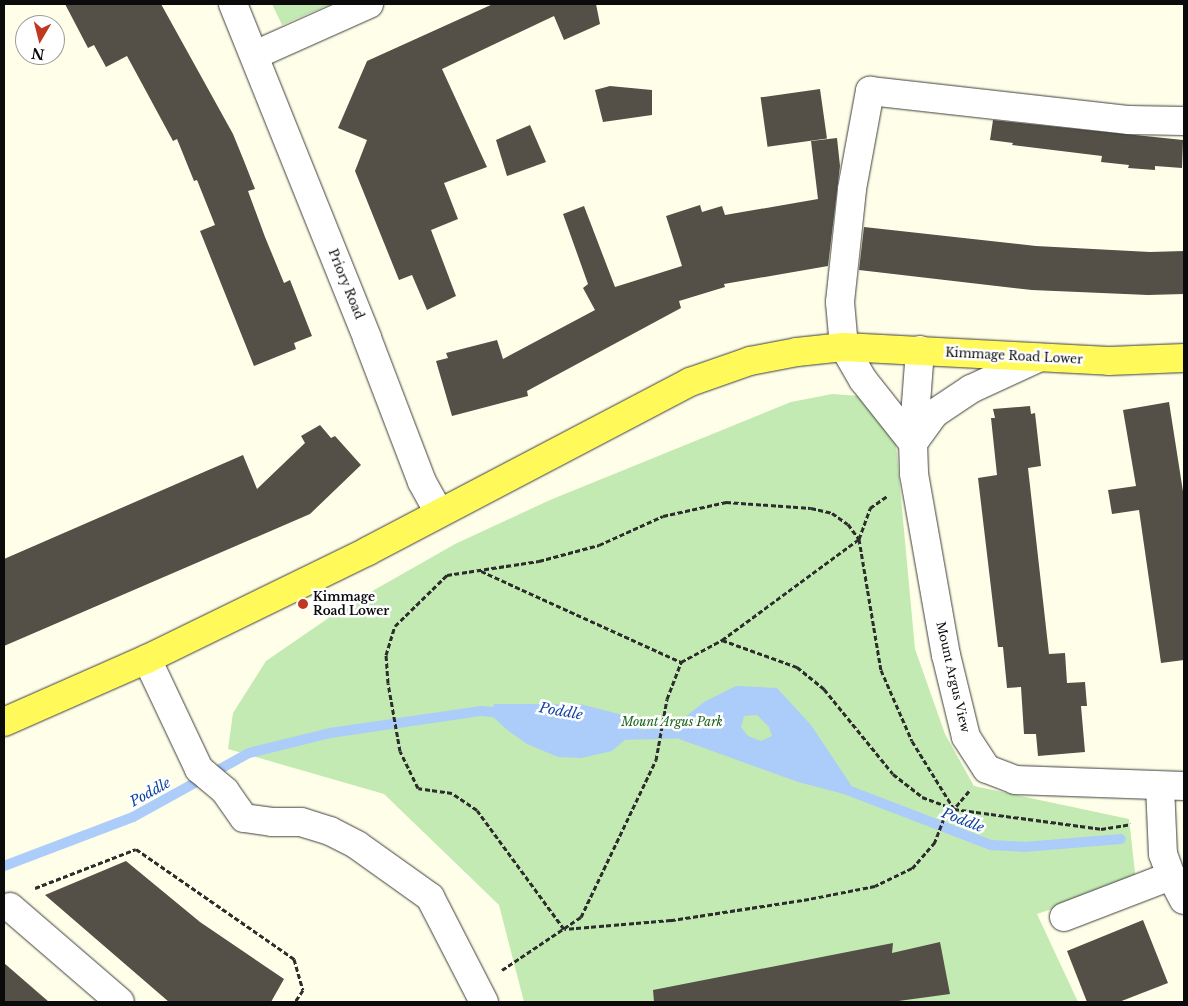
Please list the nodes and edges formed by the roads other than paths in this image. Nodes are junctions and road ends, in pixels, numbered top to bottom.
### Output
1 (232, 4) edge
2 (369, 4) edge
3 (255, 55) junction
4 (1184, 121) edge
5 (844, 347) junction
6 (920, 350) junction
7 (1038, 358) junction
8 (1184, 358) edge
9 (913, 442) junction
10 (439, 513) junction
11 (147, 659) junction
12 (4, 722) edge
13 (1166, 799) edge
14 (1167, 865) junction
15 (1184, 900) edge
16 (10, 907) dead end
17 (1064, 917) dead end
18 (480, 995) edge
19 (120, 1002) edge

1 - 3 street, Priory Road
2 - 3 street
3 - 10 street, Priory Road
4 - 5 street
5 - 6 main road, Kimmage Road Lower
5 - 9 street
5 - 10 main road, Kimmage Road Lower
6 - 7 main road, Kimmage Road Lower
6 - 9 street, Mount Argus View
7 - 8 main road, Kimmage Road Lower
7 - 9 street
9 - 13 street, Mount Argus View
10 - 11 main road, Kimmage Road Lower
11 - 12 main road, Kimmage Road Lower
11 - 18 street
13 - 14 street
14 - 15 street
14 - 17 street
16 - 19 street

